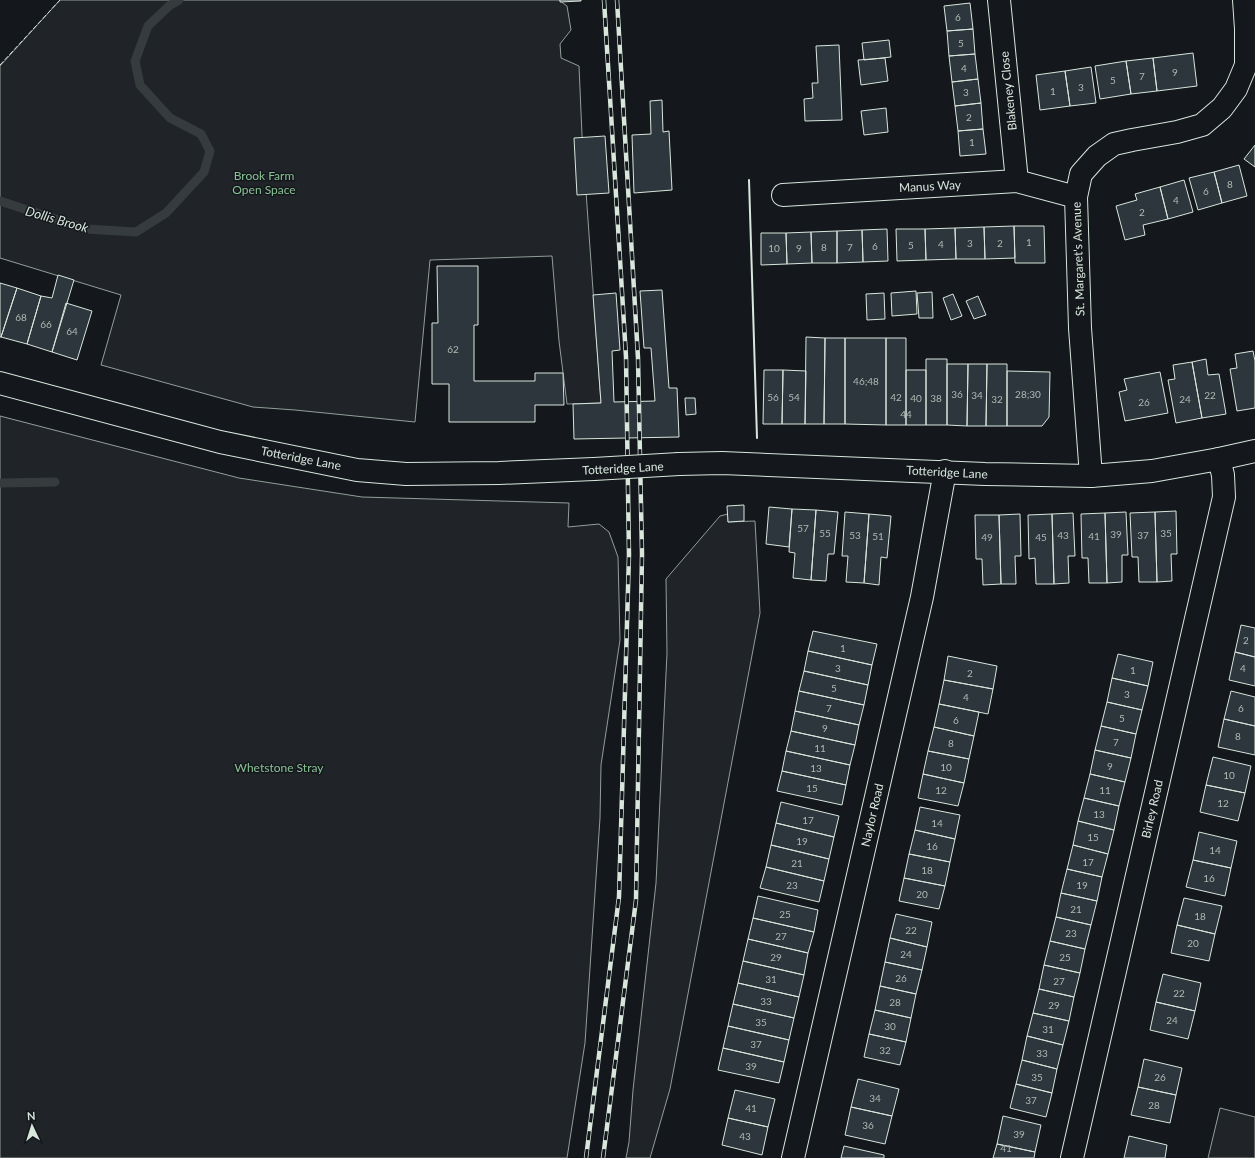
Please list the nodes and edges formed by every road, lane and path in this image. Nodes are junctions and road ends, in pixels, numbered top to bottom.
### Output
1 (999, 0) edge
2 (1244, 0) edge
3 (1017, 181) junction
4 (782, 195) dead end
5 (1076, 197) junction
6 (0, 383) edge
7 (1255, 451) edge
8 (1219, 459) junction
9 (945, 471) junction
10 (1091, 476) junction
11 (793, 1158) edge
12 (1072, 1158) edge

1 - 3 street, Blakeney Close
2 - 5 street, St. Margaret's Avenue
3 - 4 street, Manus Way
3 - 5 street, Manus Way
5 - 10 street, St. Margaret's Avenue
6 - 9 street, Totteridge Lane, bridge
7 - 8 street, Totteridge Lane
8 - 10 street, Totteridge Lane
8 - 12 street, Birley Road
9 - 10 street, Totteridge Lane
9 - 11 street, Naylor Road

